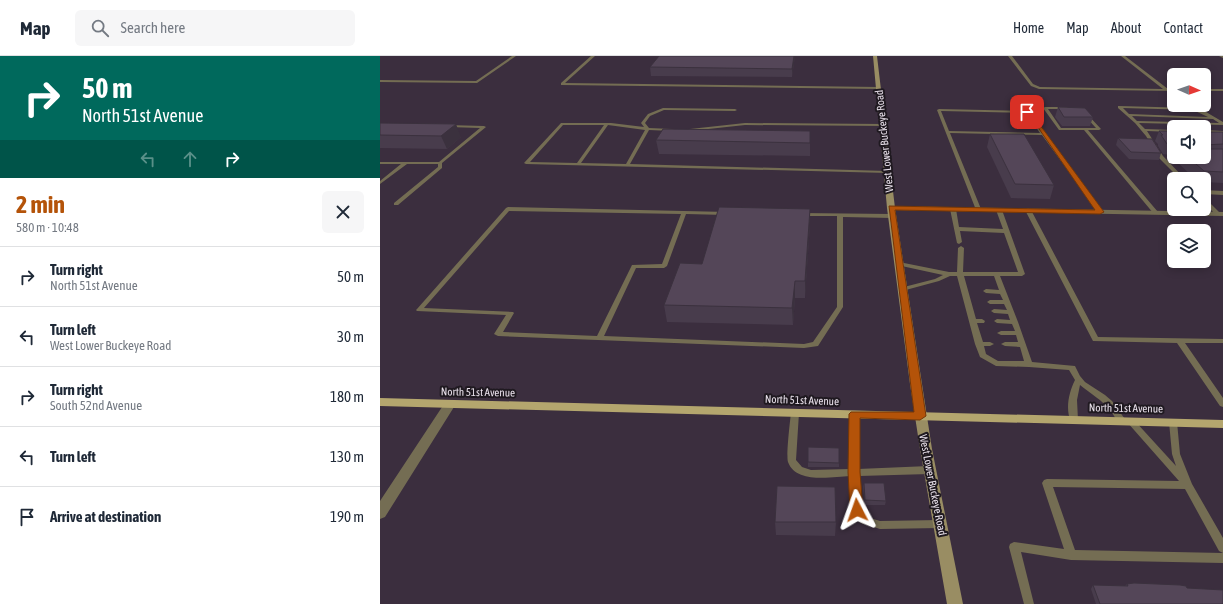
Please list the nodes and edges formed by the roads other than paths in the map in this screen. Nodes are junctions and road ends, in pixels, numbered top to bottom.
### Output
1 (514, 56) edge
2 (593, 56) edge
3 (875, 56) edge
4 (1010, 56) edge
5 (1123, 56) edge
6 (380, 81) edge
7 (879, 88) junction
8 (1167, 90) joint
9 (1211, 90) edge
10 (1223, 90) edge
11 (1074, 108) edge
12 (1081, 108) edge
13 (735, 110) dead end
14 (1128, 115) junction
15 (1213, 118) junction
16 (1136, 122) junction
17 (607, 124) junction
18 (1223, 124) edge
19 (883, 125) junction
20 (444, 126) edge
21 (1085, 129) junction
22 (648, 130) junction
23 (676, 130) edge
24 (683, 130) edge
25 (1144, 130) junction
26 (1167, 131) edge
27 (1211, 131) edge
28 (948, 132) junction
29 (1223, 132) edge
30 (1043, 134) junction
31 (1161, 157) junction
32 (1167, 157) edge
33 (380, 163) edge
34 (407, 163) junction
35 (440, 163) junction
36 (578, 164) junction
37 (627, 165) junction
38 (888, 172) junction
39 (1176, 172) edge
40 (380, 183) edge
41 (1211, 192) edge
42 (1223, 193) edge
43 (396, 204) dead end
44 (1211, 206) edge
45 (953, 209) junction
46 (978, 210) junction
47 (998, 210) junction
48 (1028, 210) junction
49 (684, 212) junction
50 (892, 212) junction
51 (1100, 212) junction
52 (731, 213) edge
53 (1156, 213) junction
54 (793, 214) edge
55 (1220, 214) edge
56 (840, 215) junction
57 (958, 229) junction
58 (1006, 231) junction
59 (899, 264) junction
60 (949, 274) junction
61 (960, 274) junction
62 (996, 274) junction
63 (902, 289) junction
64 (964, 290) junction
65 (972, 291) dead end
66 (986, 291) dead end
67 (1002, 292) junction
68 (990, 302) dead end
69 (1007, 302) junction
70 (994, 311) dead end
71 (1011, 312) junction
72 (973, 321) junction
73 (982, 321) dead end
74 (997, 321) dead end
75 (1015, 322) junction
76 (976, 333) junction
77 (985, 333) dead end
78 (1002, 333) dead end
79 (1019, 333) junction
80 (599, 338) junction
81 (1180, 341) junction
82 (1223, 341) edge
83 (979, 344) junction
84 (990, 344) dead end
85 (1005, 344) dead end
86 (1024, 345) junction
87 (1029, 364) junction
88 (1078, 381) junction
89 (380, 402) edge
90 (450, 404) junction
91 (1223, 404) edge
92 (795, 413) junction
93 (854, 414) junction
94 (920, 416) junction
95 (1074, 420) junction
96 (1127, 422) junction
97 (1173, 422) junction
98 (1223, 424) edge
99 (929, 470) junction
100 (854, 472) junction
101 (1188, 485) junction
102 (380, 513) edge
103 (940, 524) junction
104 (1223, 548) edge
105 (1071, 554) junction
106 (1223, 558) edge
107 (955, 604) edge
108 (1029, 604) edge

1 - 6 lane
2 - 7 lane
3 - 7 main road, West Lower Buckeye Road
4 - 8 lane
5 - 8 lane
7 - 19 main road, West Lower Buckeye Road
9 - 10 lane
11 - 21 lane
12 - 21 lane
13 - 22 lane
14 - 15 lane
14 - 15 lane
14 - 16 lane
15 - 18 lane
16 - 18 lane
16 - 25 lane
17 - 22 lane
17 - 36 lane
17 - 36 lane
19 - 24 lane
19 - 38 main road, West Lower Buckeye Road
20 - 35 lane
21 - 53 lane
22 - 23 lane
22 - 37 lane
25 - 26 lane
25 - 31 lane
27 - 29 lane
28 - 30 lane
28 - 30 lane
28 - 46 lane
30 - 51 lane
31 - 32 lane
31 - 39 lane
33 - 34 lane
34 - 35 lane
34 - 40 lane
35 - 43 lane
36 - 37 lane
37 - 38 lane
38 - 50 main road, West Lower Buckeye Road
41 - 42 lane
44 - 55 lane
45 - 46 street
45 - 50 street
45 - 57 lane
46 - 47 street
47 - 48 street
47 - 58 lane
48 - 51 street
48 - 81 lane
49 - 52 lane
49 - 80 lane
49 - 80 lane
50 - 56 lane
50 - 59 main road, West Lower Buckeye Road
51 - 53 street
53 - 55 street
54 - 56 lane
56 - 80 lane
57 - 58 lane
57 - 61 lane
58 - 62 lane
59 - 60 lane
59 - 63 main road, West Lower Buckeye Road
60 - 61 lane
60 - 63 lane
61 - 62 lane
61 - 64 lane
62 - 67 lane
63 - 94 main road, West Lower Buckeye Road
64 - 65 lane
64 - 72 lane
66 - 67 lane
67 - 69 lane
68 - 69 lane
69 - 71 lane
70 - 71 lane
71 - 75 lane
72 - 73 lane
72 - 76 lane
74 - 75 lane
75 - 79 lane
76 - 77 lane
76 - 83 lane
78 - 79 lane
79 - 86 lane
81 - 82 lane
81 - 91 lane
83 - 84 lane
83 - 87 lane
85 - 86 lane
86 - 87 lane
87 - 88 lane
88 - 95 lane
88 - 96 lane
89 - 90 main road, North 51st Avenue
90 - 92 main road, North 51st Avenue
90 - 102 street
92 - 93 main road, North 51st Avenue
92 - 100 lane
93 - 94 main road, North 51st Avenue
93 - 100 lane
94 - 95 main road, North 51st Avenue
94 - 99 main road, West Lower Buckeye Road
95 - 96 main road, North 51st Avenue
96 - 97 main road, North 51st Avenue
96 - 101 lane
97 - 98 main road, North 51st Avenue
97 - 101 lane
99 - 100 lane
99 - 103 main road, West Lower Buckeye Road
100 - 103 lane
101 - 104 lane
101 - 105 lane
103 - 107 main road, West Lower Buckeye Road
105 - 106 lane
105 - 108 lane

